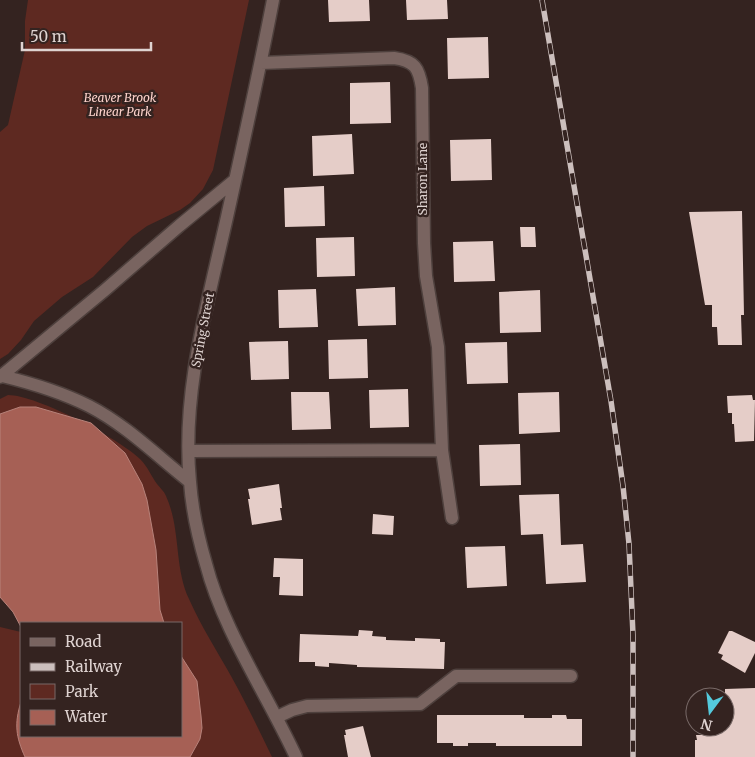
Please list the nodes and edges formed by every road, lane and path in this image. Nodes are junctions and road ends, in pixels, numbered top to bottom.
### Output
1 (272, 0) edge
2 (260, 63) junction
3 (235, 180) junction
4 (1, 377) edge
5 (442, 450) junction
6 (189, 451) junction
7 (190, 482) junction
8 (452, 518) dead end
9 (571, 676) dead end
10 (278, 717) junction
11 (296, 757) edge

1 - 2 street, Spring Street
2 - 3 street, Spring Street
2 - 5 street, Sharon Lane
3 - 4 street
3 - 6 street, Spring Street
4 - 7 street
5 - 6 street
5 - 8 street, Sharon Lane
6 - 7 street, Spring Street
7 - 10 street, Spring Street
9 - 10 street
10 - 11 street, Spring Street

